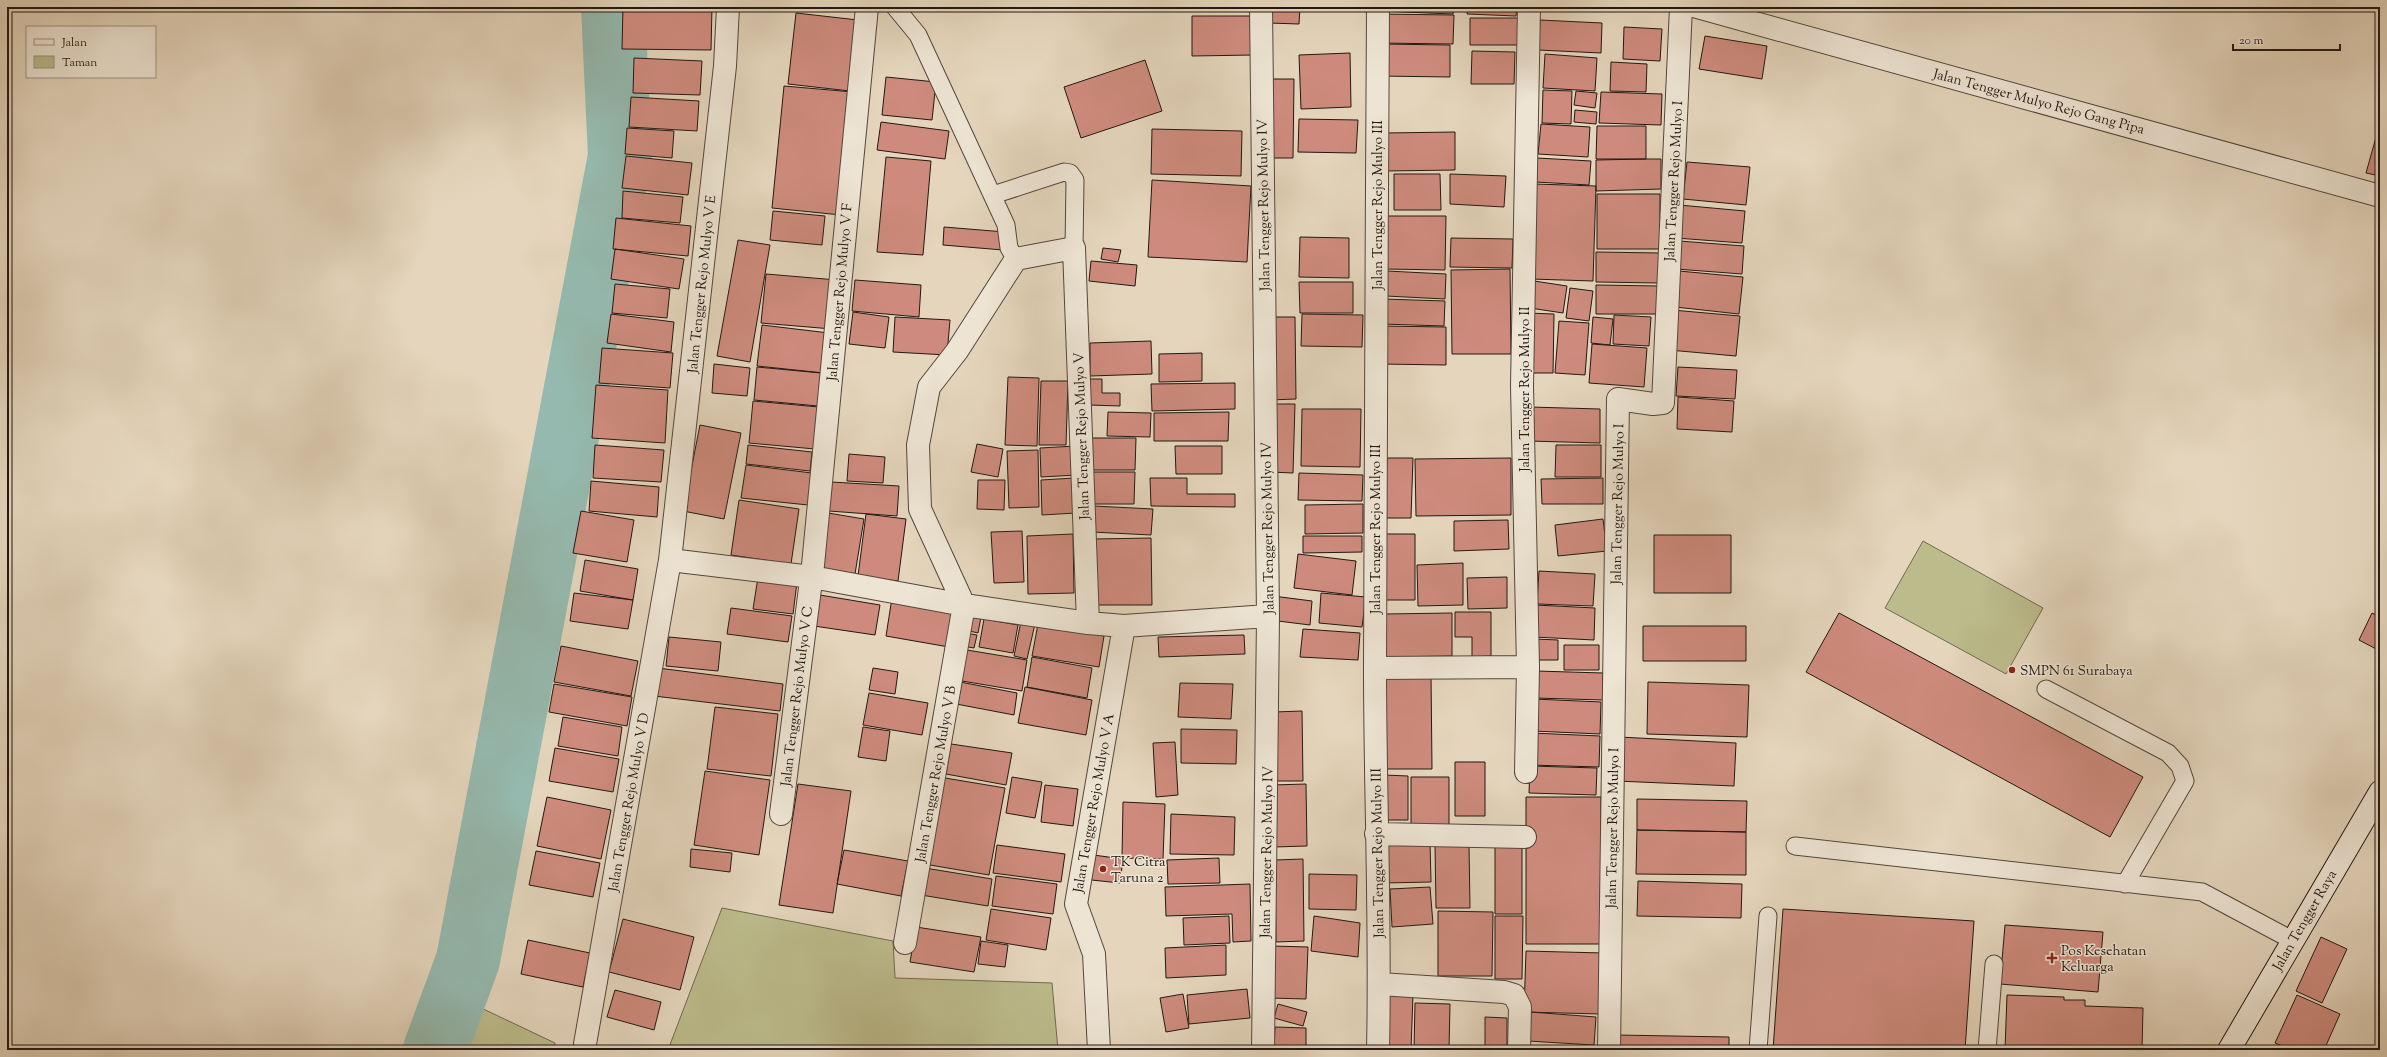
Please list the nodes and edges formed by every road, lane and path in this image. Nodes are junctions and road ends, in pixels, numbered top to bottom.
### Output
1 (728, 7) edge
2 (867, 7) edge
3 (895, 7) edge
4 (1261, 7) edge
5 (1378, 7) edge
6 (1529, 7) edge
7 (1681, 7) edge
8 (1697, 7) edge
9 (993, 195) junction
10 (2380, 196) edge
11 (1074, 248) junction
12 (1016, 258) junction
13 (670, 560) junction
14 (812, 577) junction
15 (964, 605) junction
16 (1268, 616) junction
17 (1088, 623) junction
18 (1124, 626) junction
19 (1528, 667) junction
20 (1375, 668) junction
21 (2046, 689) dead end
22 (1526, 772) dead end
23 (2380, 792) edge
24 (781, 814) dead end
25 (1376, 834) junction
26 (1525, 837) dead end
27 (1795, 846) dead end
28 (2125, 884) junction
29 (1768, 916) dead end
30 (2292, 940) junction
31 (905, 943) dead end
32 (1994, 964) dead end
33 (1380, 984) junction
34 (585, 1044) dead end
35 (1099, 1050) edge
36 (1263, 1050) edge
37 (1378, 1050) edge
38 (1519, 1050) edge
39 (1609, 1050) edge
40 (1758, 1050) edge
41 (1987, 1050) edge
42 (2229, 1050) edge

1 - 13 street, Jalan Tengger Rejo Mulyo V E
2 - 14 street, Jalan Tengger Rejo Mulyo V F
3 - 9 lane
4 - 16 street, Jalan Tengger Rejo Mulyo IV
5 - 20 street, Jalan Tengger Rejo Mulyo III
6 - 19 street, Jalan Tengger Rejo Mulyo II
7 - 39 street, Jalan Tengger Rejo Mulyo I
8 - 10 street, Jalan Tengger Mulyo Rejo Gang Pipa
9 - 11 lane
9 - 12 lane
11 - 12 street
11 - 17 street, Jalan Tengger Rejo Mulyo V
12 - 15 street
13 - 14 street
13 - 34 street, Jalan Tengger Rejo Mulyo V D
14 - 15 street
14 - 24 street, Jalan Tengger Rejo Mulyo V C
15 - 17 street
15 - 31 street, Jalan Tengger Rejo Mulyo V B
16 - 18 street
16 - 36 street, Jalan Tengger Rejo Mulyo IV
17 - 18 street
18 - 35 street, Jalan Tengger Rejo Mulyo V A
19 - 20 street
19 - 22 street, Jalan Tengger Rejo Mulyo II
20 - 25 street, Jalan Tengger Rejo Mulyo III
21 - 28 lane
23 - 30 street, Jalan Tengger Raya
25 - 26 street
25 - 33 street, Jalan Tengger Rejo Mulyo III
27 - 28 lane
28 - 30 lane
29 - 40 lane
30 - 42 street, Jalan Tengger Raya
32 - 41 lane
33 - 37 street, Jalan Tengger Rejo Mulyo III
33 - 38 street

